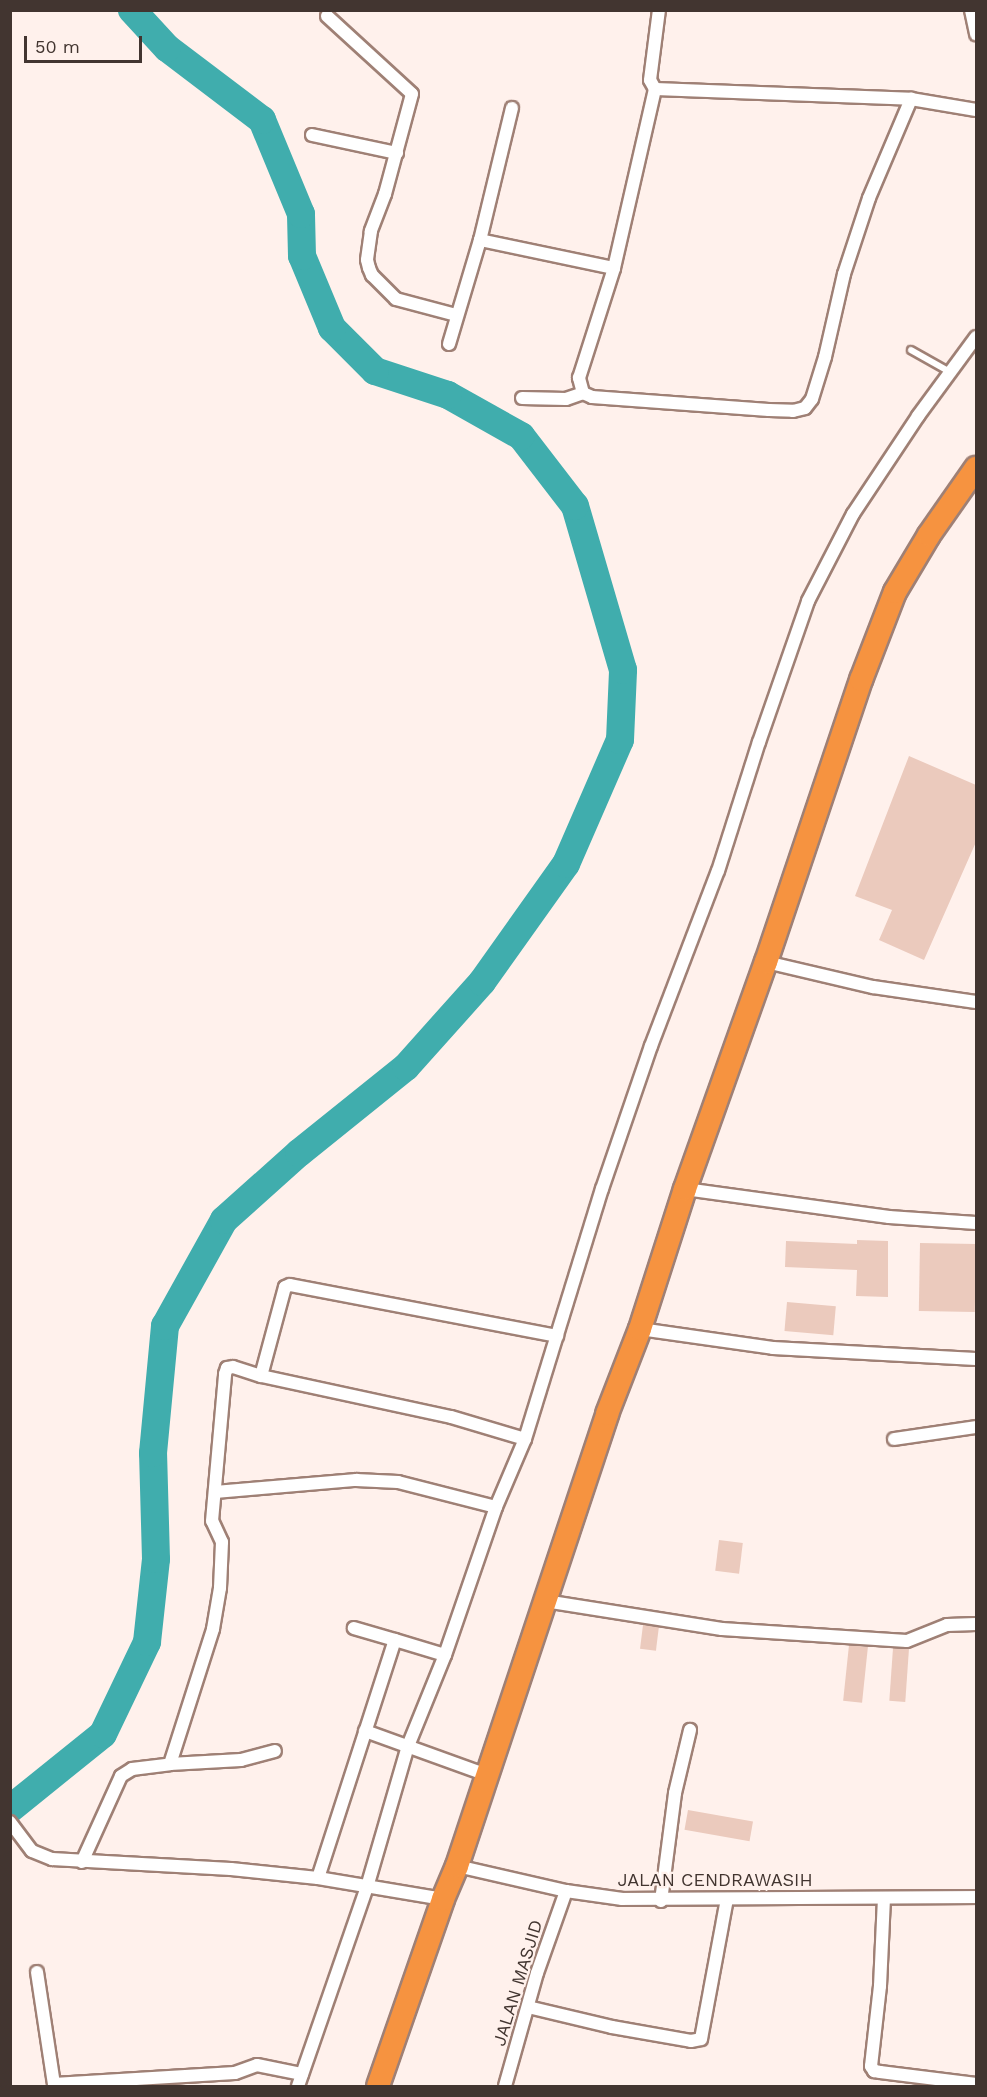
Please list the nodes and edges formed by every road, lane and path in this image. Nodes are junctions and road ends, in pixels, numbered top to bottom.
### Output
1 (659, 10) edge
2 (971, 10) edge
3 (327, 16) dead end
4 (976, 34) edge
5 (655, 89) junction
6 (911, 99) junction
7 (512, 108) dead end
8 (976, 110) edge
9 (312, 135) dead end
10 (397, 153) junction
11 (480, 240) junction
12 (614, 268) junction
13 (456, 315) junction
14 (976, 337) edge
15 (449, 344) dead end
16 (911, 350) dead end
17 (950, 372) junction
18 (583, 393) junction
19 (522, 398) dead end
20 (976, 468) edge
21 (766, 962) junction
22 (976, 1002) edge
23 (685, 1189) junction
24 (976, 1223) edge
25 (640, 1329) junction
26 (557, 1336) junction
27 (976, 1359) edge
28 (261, 1376) junction
29 (976, 1427) edge
30 (525, 1439) junction
31 (894, 1439) dead end
32 (215, 1492) junction
33 (496, 1507) junction
34 (545, 1601) junction
35 (976, 1624) edge
36 (354, 1628) dead end
37 (394, 1640) junction
38 (445, 1655) junction
39 (690, 1730) dead end
40 (365, 1731) junction
41 (408, 1746) junction
42 (275, 1751) dead end
43 (170, 1764) junction
44 (487, 1775) junction
45 (10, 1822) edge
46 (82, 1862) junction
47 (457, 1866) junction
48 (318, 1878) junction
49 (367, 1887) junction
50 (566, 1891) junction
51 (976, 1897) edge
52 (884, 1898) junction
53 (443, 1899) junction
54 (727, 1899) junction
55 (661, 1901) junction
56 (37, 1972) dead end
57 (528, 2007) junction
58 (302, 2074) junction
59 (976, 2084) edge
60 (54, 2085) edge
61 (298, 2086) edge
62 (378, 2086) edge
63 (505, 2086) edge

1 - 5 street
2 - 4 street
3 - 10 street
5 - 6 street
5 - 12 street
6 - 8 street
6 - 18 street
7 - 11 street
9 - 10 street
10 - 13 street
11 - 12 street
11 - 13 street
12 - 18 street
13 - 15 street
14 - 17 street
16 - 17 lane
17 - 26 street
18 - 19 street
20 - 21 highway
21 - 22 street
21 - 23 highway
23 - 24 street
23 - 25 highway
25 - 27 street
25 - 34 highway
26 - 28 street
26 - 30 street
28 - 30 street
28 - 32 street
29 - 31 street
30 - 33 street
32 - 33 street
32 - 43 street
33 - 38 street
34 - 35 street
34 - 44 highway
36 - 37 street
37 - 38 street
37 - 40 street
38 - 41 street
39 - 55 street
40 - 41 street
40 - 48 street
41 - 44 street
41 - 49 street
42 - 43 street
43 - 46 street
44 - 47 highway
45 - 46 street
46 - 48 street
47 - 50 street, JALAN CENDRAWASIH
47 - 53 highway
48 - 49 street
49 - 53 street
49 - 58 street
50 - 55 street, JALAN CENDRAWASIH
50 - 57 street, JALAN MASJID
51 - 52 street, JALAN CENDRAWASIH
52 - 54 street, JALAN CENDRAWASIH
52 - 59 street
53 - 62 highway
54 - 55 street, JALAN CENDRAWASIH
54 - 57 street
56 - 60 street
57 - 63 street, JALAN MASJID
58 - 60 street
58 - 61 street

